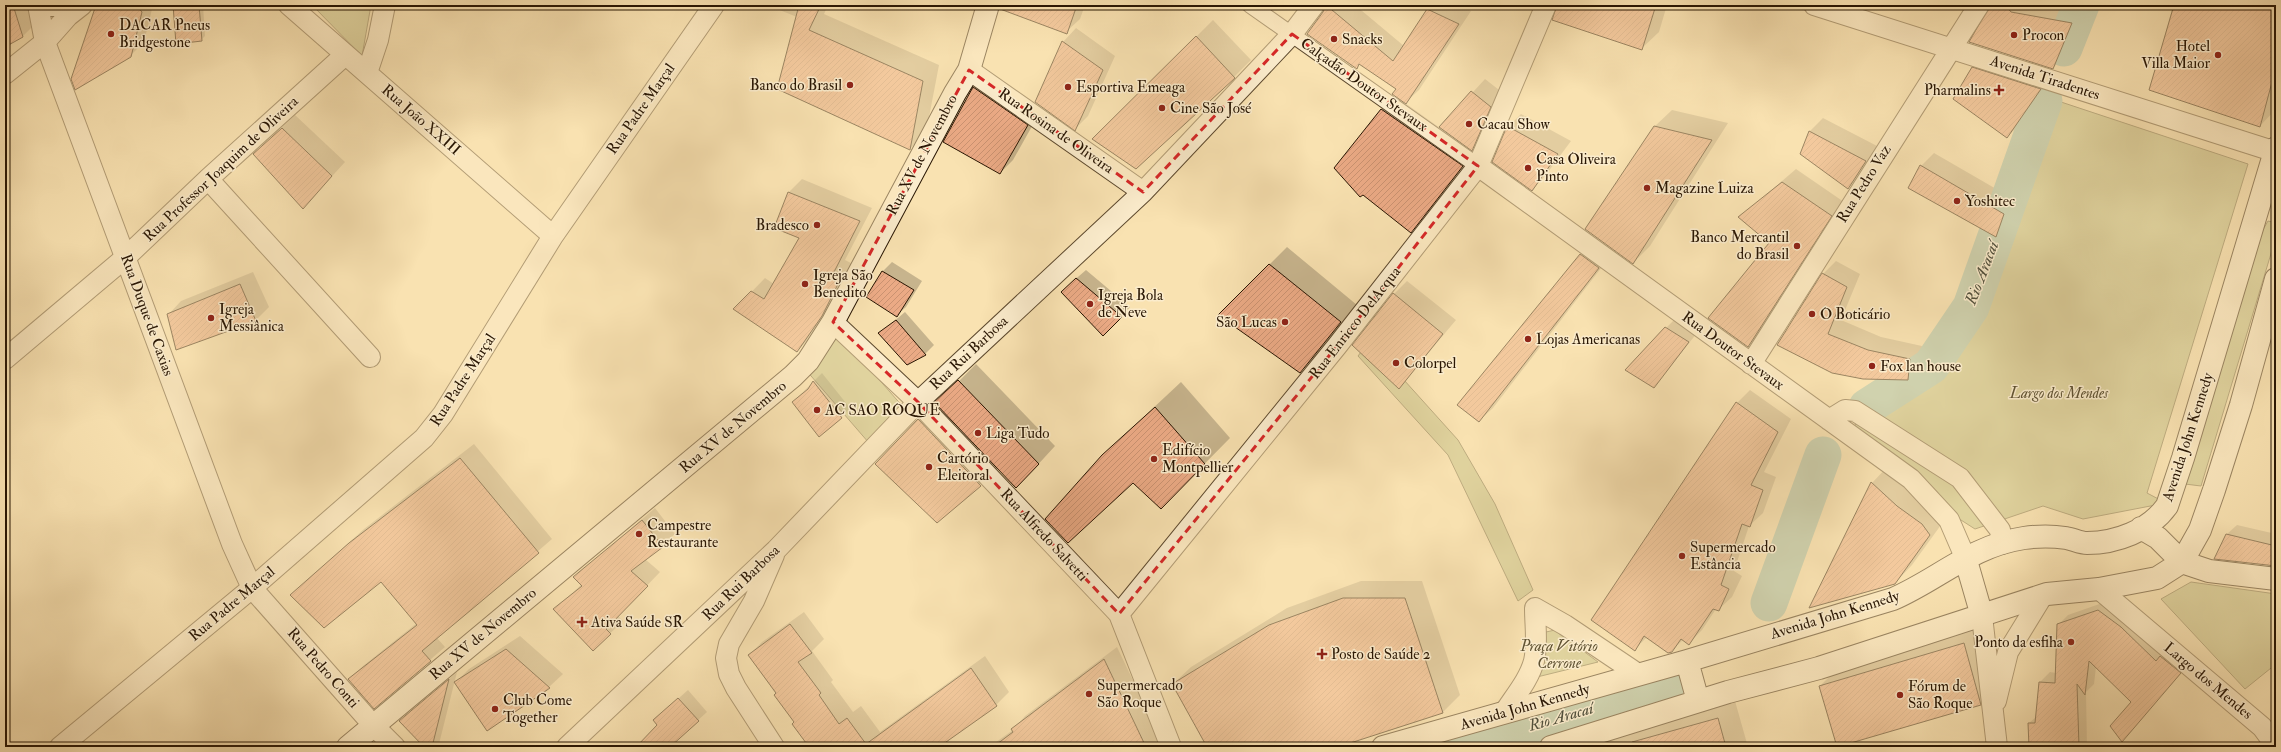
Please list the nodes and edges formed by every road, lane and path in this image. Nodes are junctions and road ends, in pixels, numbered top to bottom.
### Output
1 (38, 5) edge
2 (50, 5) edge
3 (62, 5) edge
4 (82, 5) edge
5 (289, 5) edge
6 (386, 5) edge
7 (714, 5) edge
8 (988, 5) edge
9 (1250, 5) edge
10 (1314, 5) edge
11 (1546, 5) edge
12 (1814, 5) edge
13 (1979, 5) edge
14 (1292, 34) junction
15 (45, 42) junction
16 (1951, 48) junction
17 (345, 55) junction
18 (969, 70) junction
19 (367, 73) junction
20 (5, 74) edge
21 (2276, 150) edge
22 (1478, 166) junction
23 (208, 179) junction
24 (1143, 192) junction
25 (553, 236) junction
26 (126, 257) junction
27 (2276, 279) edge
28 (833, 322) junction
29 (370, 357) dead end
30 (5, 359) edge
31 (1751, 364) junction
32 (918, 402) junction
33 (1829, 420) junction
34 (2141, 528) junction
35 (2002, 544) junction
36 (776, 550) junction
37 (1965, 557) junction
38 (2182, 562) junction
39 (2276, 579) edge
40 (252, 588) junction
41 (2099, 589) junction
42 (2043, 595) junction
43 (1119, 614) junction
44 (1982, 616) junction
45 (1687, 661) junction
46 (1638, 674) junction
47 (1698, 701) junction
48 (1504, 713) junction
49 (1993, 714) junction
50 (373, 725) junction
51 (2276, 746) edge
52 (60, 747) edge
53 (348, 747) edge
54 (395, 747) edge
55 (567, 747) edge
56 (774, 747) edge
57 (1171, 747) edge
58 (1383, 747) edge
59 (1551, 747) edge
60 (1996, 747) edge

1 - 15 street, Rua Duque de Caxias
2 - 3 main road
4 - 15 street
5 - 17 street, Rua João XXIII
6 - 19 street
7 - 25 street, Rua Padre Marçal
8 - 18 main road, Rua XV de Novembro
9 - 14 street, Calçadão Doutor Stevaux
10 - 14 street, Rua Rui Barbosa
11 - 22 street, Rua Enricco DelAcqua
12 - 16 street, Avenida Tiradentes
13 - 16 street, Rua Pedro Vaz
14 - 22 street, Calçadão Doutor Stevaux
14 - 24 street, Rua Rui Barbosa
15 - 20 street
15 - 26 street, Rua Duque de Caxias
16 - 21 street, Avenida Tiradentes
16 - 31 street, Rua Pedro Vaz
17 - 19 street, Rua João XXIII
17 - 23 street, Rua Professor Joaquim de Oliveira
18 - 24 street, Rua Rosina de Oliveira
18 - 28 main road, Rua XV de Novembro
19 - 25 street, Rua João XXIII
21 - 34 main road, Avenida John Kennedy
22 - 31 street, Rua Doutor Stevaux
22 - 43 street, Rua Enricco DelAcqua
23 - 26 street, Rua Professor Joaquim de Oliveira
23 - 29 street
24 - 32 street, Rua Rui Barbosa
25 - 40 street, Rua Padre Marçal
26 - 30 street, Rua Professor Joaquim de Oliveira
26 - 40 street, Rua Duque de Caxias
27 - 38 main road
28 - 32 street, Rua Alfredo Salvetti
28 - 50 main road, Rua XV de Novembro
31 - 33 street, Rua Doutor Stevaux
32 - 36 street, Rua Rui Barbosa
32 - 43 street, Rua Alfredo Salvetti
33 - 35 street
33 - 37 street, Rua Doutor Stevaux
34 - 35 main road, Avenida John Kennedy
34 - 38 main road
35 - 37 main road, Avenida John Kennedy
36 - 55 street, Rua Rui Barbosa
36 - 56 street
37 - 44 main road
37 - 45 main road, Avenida John Kennedy
38 - 39 main road
38 - 41 main road
40 - 50 street, Rua Pedro Conti
40 - 52 street, Rua Padre Marçal
41 - 42 main road
41 - 51 street, Largo dos Mendes
42 - 44 main road
42 - 49 street
43 - 57 street, Rua Alfredo Salvetti
44 - 47 main road
44 - 49 street
45 - 46 main road, Avenida John Kennedy
45 - 47 main road
46 - 48 main road, Avenida John Kennedy
46 - 48 street
47 - 59 main road
48 - 58 main road, Avenida John Kennedy
49 - 60 street
50 - 53 main road, Rua XV de Novembro
50 - 54 street, Rua Pedro Conti

